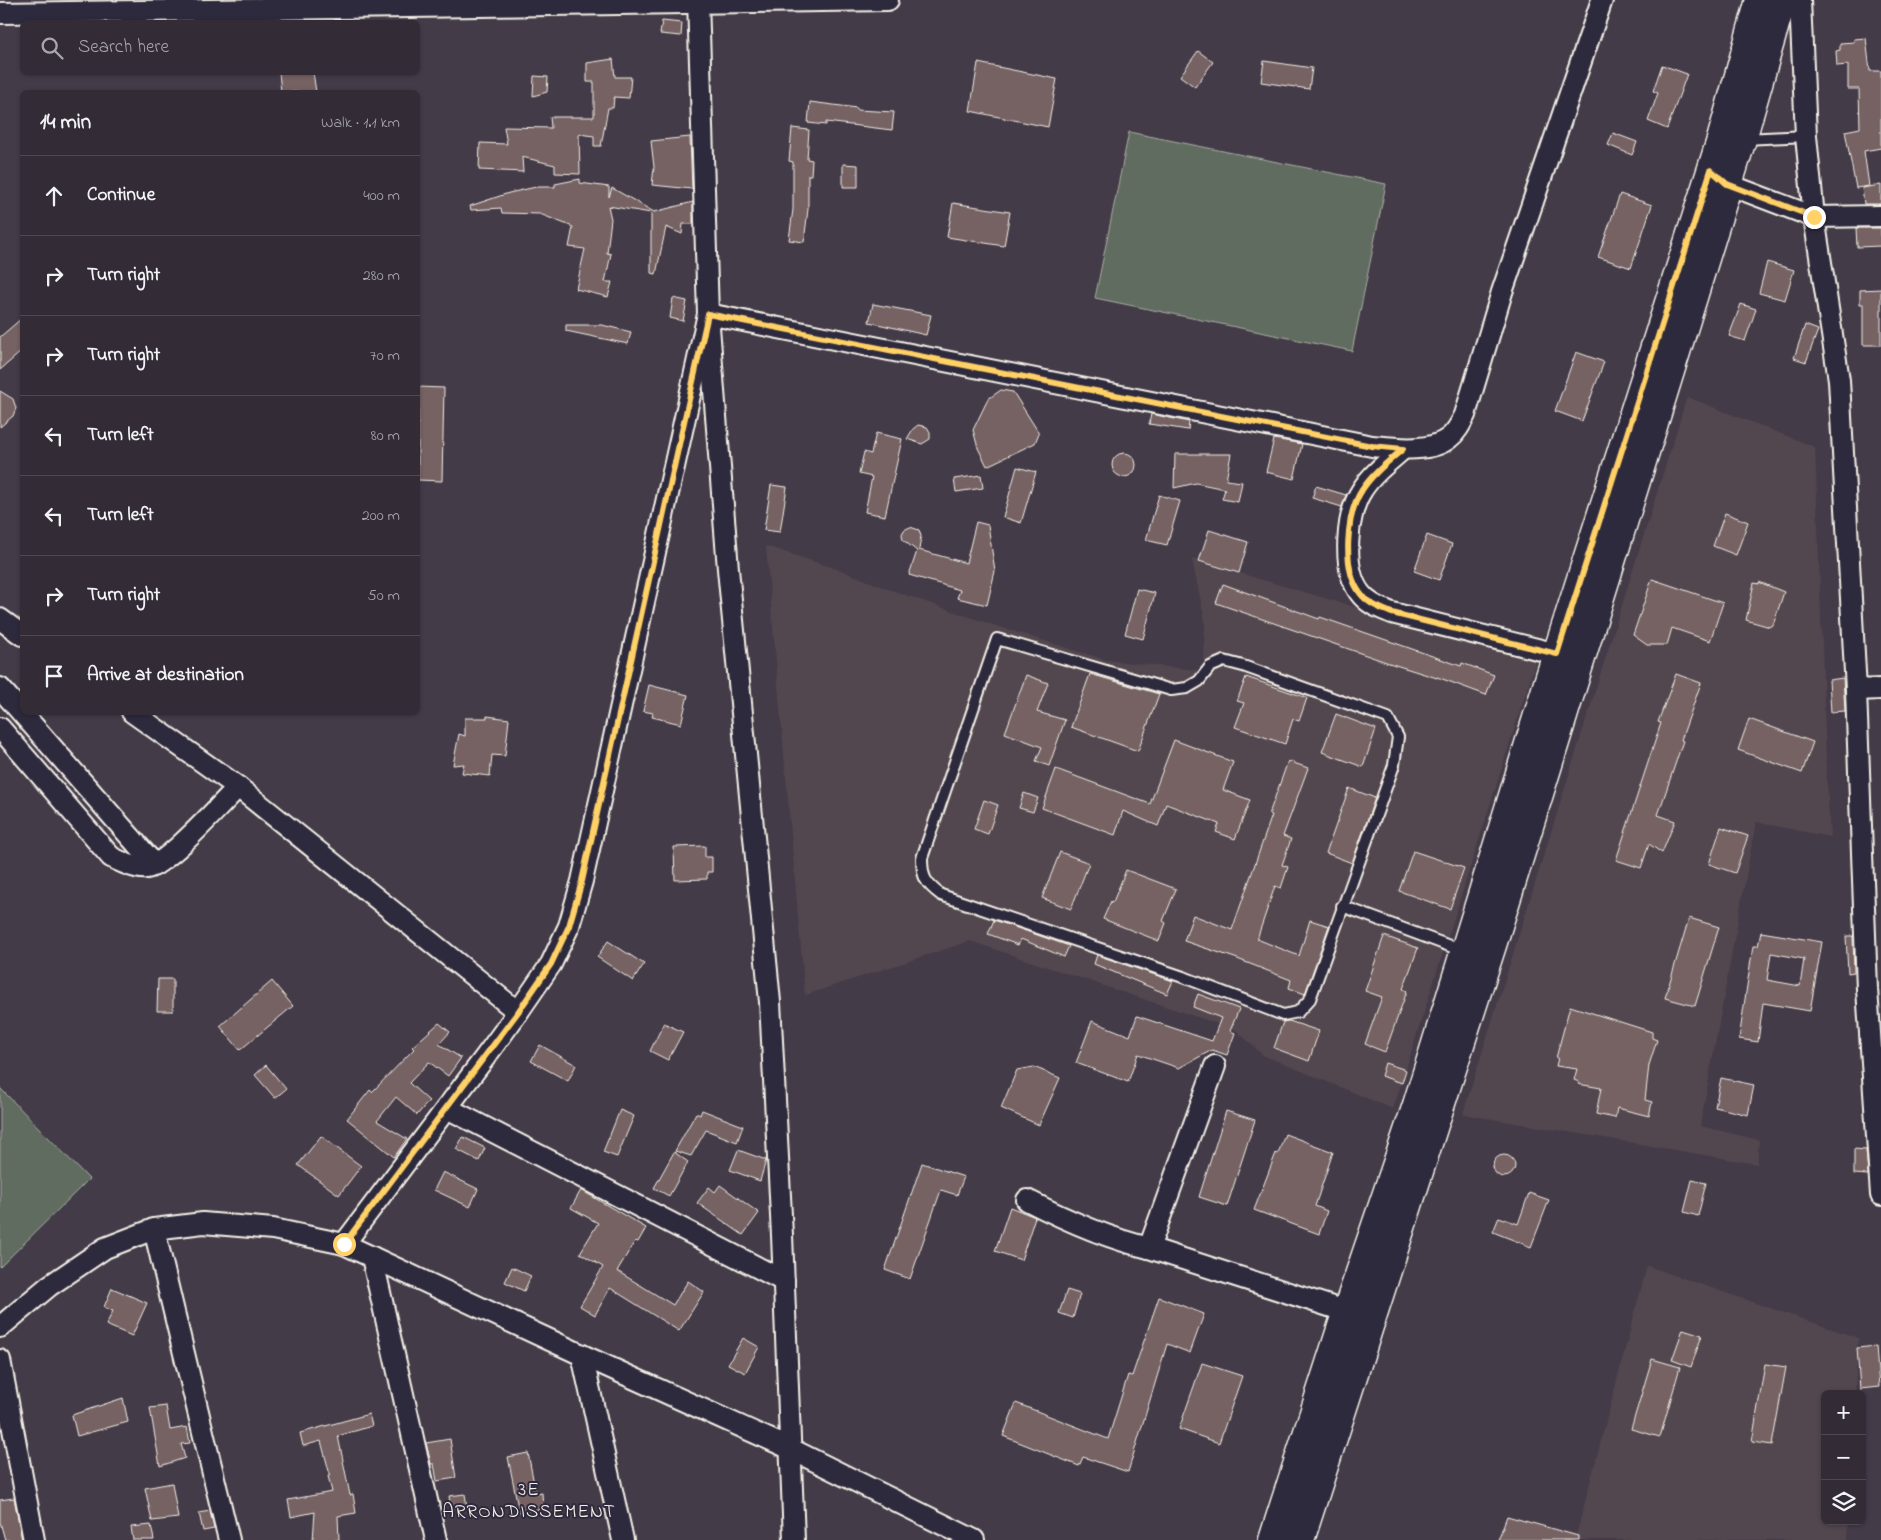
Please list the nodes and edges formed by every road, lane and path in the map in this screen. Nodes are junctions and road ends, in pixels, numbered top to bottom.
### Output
1 (888, 0) edge
2 (1602, 0) edge
3 (1760, 0) edge
4 (1782, 0) edge
5 (1800, 0) edge
6 (698, 2) edge
7 (0, 13) edge
8 (1806, 136) junction
9 (1732, 140) junction
10 (1719, 177) junction
11 (1881, 216) edge
12 (1814, 217) junction
13 (708, 314) junction
14 (1403, 449) junction
15 (0, 619) edge
16 (20, 634) edge
17 (1557, 654) junction
18 (0, 688) edge
19 (1881, 689) edge
20 (1856, 690) junction
21 (20, 711) edge
22 (24, 715) edge
23 (136, 715) edge
24 (0, 728) edge
25 (238, 787) junction
26 (155, 865) junction
27 (1342, 906) junction
28 (1872, 914) edge
29 (1465, 951) junction
30 (518, 1012) junction
31 (1215, 1066) dead end
32 (447, 1108) junction
33 (1880, 1152) edge
34 (1881, 1196) edge
35 (1027, 1200) dead end
36 (154, 1229) junction
37 (344, 1244) junction
38 (1149, 1248) junction
39 (372, 1257) junction
40 (784, 1281) junction
41 (1347, 1311) junction
42 (1372, 1320) junction
43 (0, 1327) edge
44 (582, 1355) junction
45 (0, 1360) edge
46 (791, 1449) junction
47 (34, 1540) edge
48 (228, 1540) edge
49 (436, 1540) edge
50 (622, 1540) edge
51 (794, 1540) edge
52 (974, 1540) edge
53 (1273, 1540) edge
54 (1300, 1540) edge

1 - 6 street
2 - 14 street
3 - 9 main road
4 - 9 main road
5 - 8 street
6 - 7 street
6 - 13 street
8 - 9 lane
8 - 12 street
9 - 10 main road
10 - 12 street
10 - 17 main road
10 - 42 main road
11 - 12 street
12 - 20 street
13 - 14 street
13 - 30 street
13 - 40 street
14 - 17 street
15 - 16 street
17 - 29 main road
18 - 21 street
19 - 20 street
20 - 28 street
22 - 26 street
23 - 25 street
24 - 26 street
25 - 26 street
25 - 30 street
27 - 27 lane
27 - 29 lane
28 - 33 street
29 - 41 main road
30 - 32 street
31 - 38 street
32 - 37 street
32 - 40 street
33 - 34 street
35 - 38 street
36 - 37 street
36 - 43 street
36 - 48 street
37 - 39 street
38 - 41 street
39 - 44 street
39 - 49 street
40 - 46 street
41 - 42 street
41 - 53 main road
42 - 54 main road
44 - 46 street
44 - 50 street
45 - 47 street
46 - 51 street
46 - 52 street

